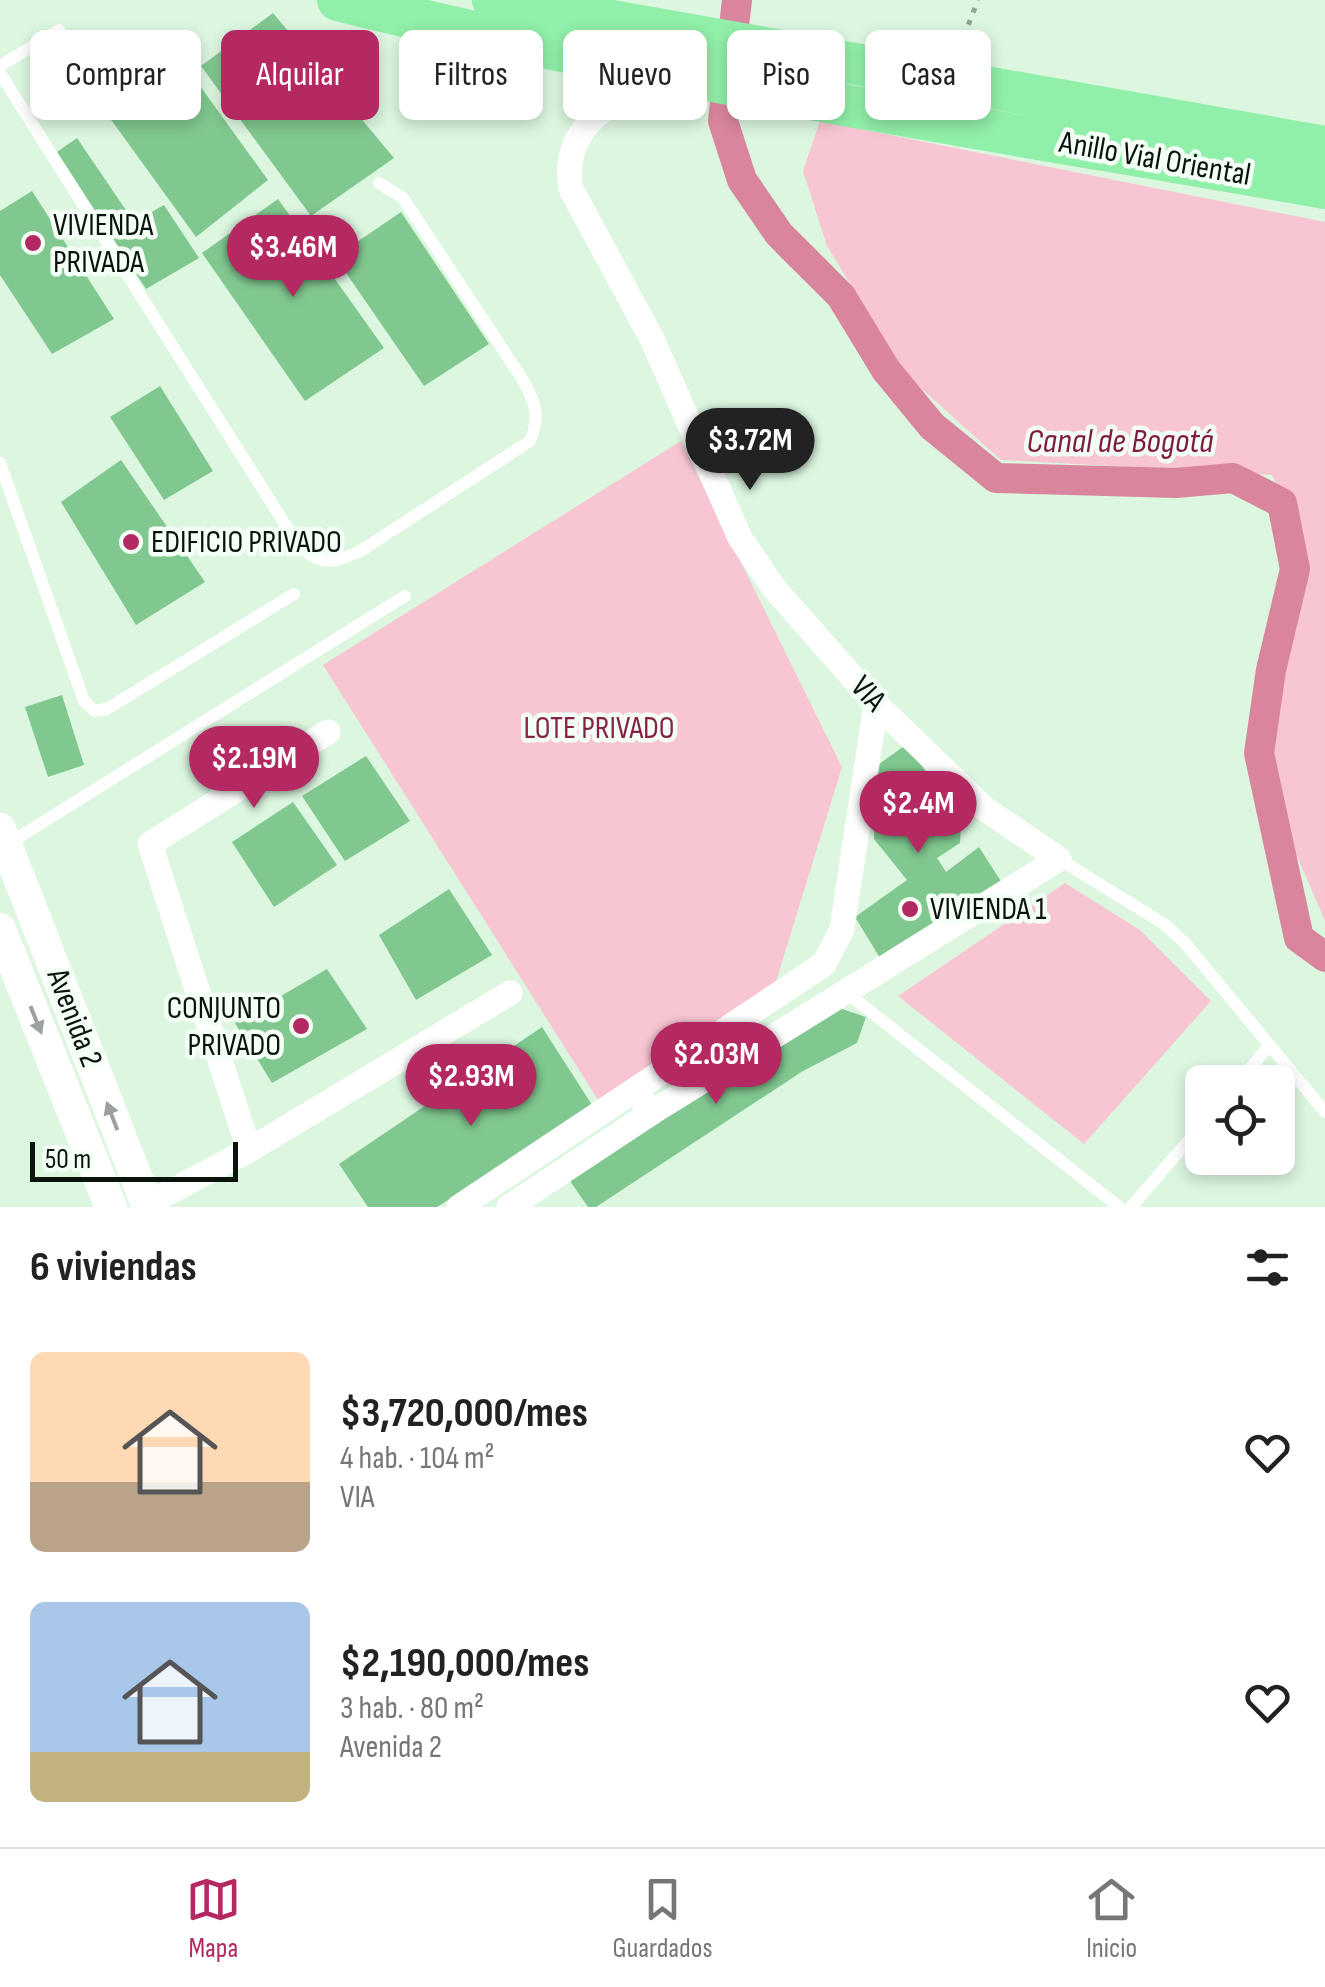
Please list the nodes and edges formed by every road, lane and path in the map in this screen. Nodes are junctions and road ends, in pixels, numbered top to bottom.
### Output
1 (338, 0) edge
2 (493, 0) edge
3 (978, 0) edge
4 (582, 30) edge
5 (966, 30) edge
6 (563, 45) edge
7 (30, 49) edge
8 (0, 70) edge
9 (845, 85) edge
10 (991, 91) edge
11 (589, 120) edge
12 (1325, 147) edge
13 (380, 183) dead end
14 (1325, 188) edge
15 (0, 463) edge
16 (294, 594) dead end
17 (405, 596) dead end
18 (876, 704) junction
19 (328, 732) dead end
20 (3, 837) edge
21 (1058, 860) junction
22 (0, 930) edge
23 (510, 993) dead end
24 (847, 994) junction
25 (1268, 1047) junction
26 (1254, 1065) edge
27 (644, 1103) junction
28 (1325, 1112) edge
29 (1185, 1145) edge
30 (250, 1150) junction
31 (147, 1206) edge
32 (111, 1207) edge
33 (459, 1207) edge
34 (509, 1207) edge
35 (1119, 1207) edge
36 (1131, 1207) edge

1 - 6 highway, Anillo Vial Oriental
2 - 4 highway, Anillo Vial Oriental
3 - 5 path
7 - 8 lane
8 - 13 lane
9 - 14 highway, Anillo Vial Oriental
10 - 12 highway, Anillo Vial Oriental
11 - 18 street, VIA
15 - 16 lane
17 - 20 lane
18 - 21 street, VIA
18 - 27 street
19 - 30 street
31 -> 20 street, Avenida 2
21 - 24 street
21 - 25 lane
22 -> 32 street, Avenida 2
23 - 30 street
24 - 27 street
24 - 35 lane
25 - 26 lane
25 - 28 lane
27 - 33 street
27 - 34 street
29 - 36 lane
30 - 31 street

